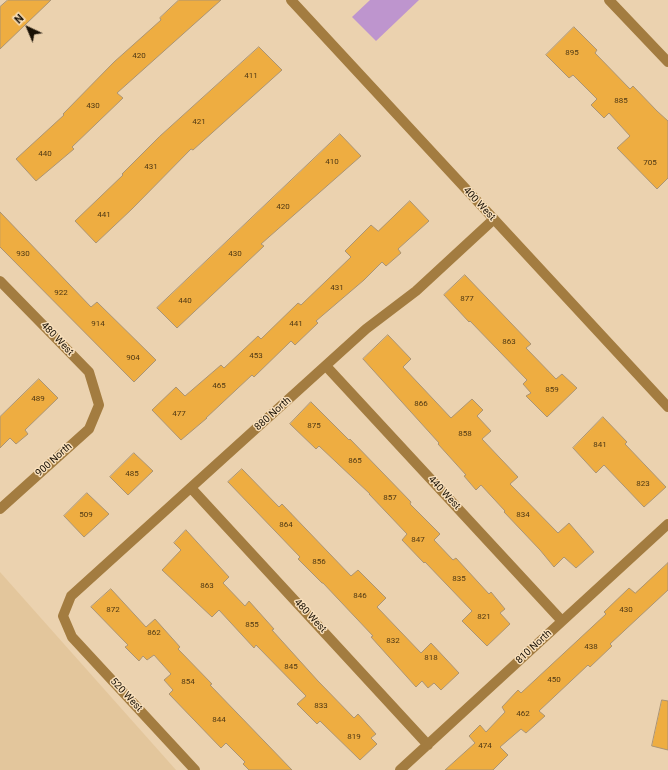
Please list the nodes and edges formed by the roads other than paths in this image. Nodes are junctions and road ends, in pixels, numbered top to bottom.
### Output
1 (291, 0) edge
2 (609, 0) edge
3 (668, 62) edge
4 (494, 219) junction
5 (0, 282) edge
6 (326, 366) junction
7 (99, 405) joint
8 (668, 408) edge
9 (191, 488) junction
10 (0, 509) edge
11 (668, 524) edge
12 (63, 616) joint
13 (562, 621) junction
14 (428, 745) junction
15 (195, 770) edge
16 (400, 770) edge

1 - 4 street, 400 West
2 - 3 street
4 - 6 street, 880 North
4 - 8 street, 400 West
5 - 7 street, 480 West
6 - 9 street, 880 North
6 - 13 street, 440 West
7 - 10 street, 900 North
9 - 12 street, 880 North
9 - 14 street, 480 West
11 - 13 street, 810 North
12 - 15 street, 520 West
13 - 14 street, 810 North
14 - 16 street, 810 North

